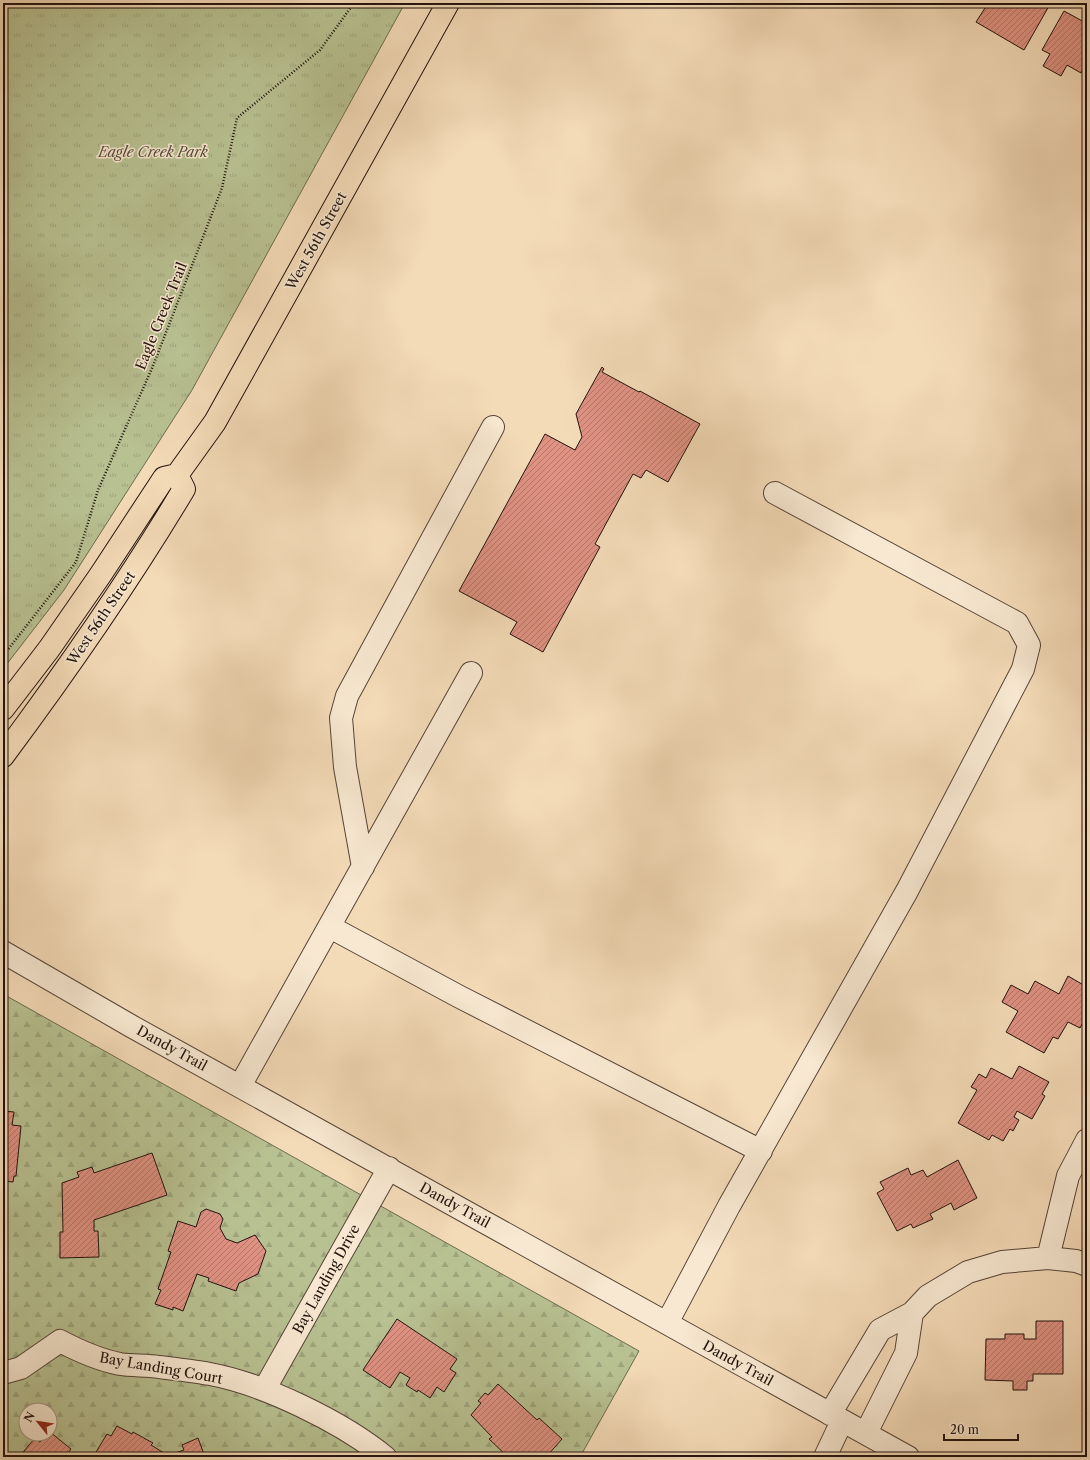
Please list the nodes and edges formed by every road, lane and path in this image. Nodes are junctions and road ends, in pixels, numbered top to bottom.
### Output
1 (354, 3) edge
2 (448, 3) edge
3 (493, 427) dead end
4 (177, 475) junction
5 (775, 493) dead end
6 (3, 656) edge
7 (471, 673) dead end
8 (3, 709) edge
9 (3, 756) edge
10 (363, 867) junction
11 (330, 927) junction
12 (3, 952) edge
13 (240, 1086) junction
14 (1087, 1140) edge
15 (761, 1151) junction
16 (388, 1168) junction
17 (1048, 1258) junction
18 (1087, 1265) edge
19 (912, 1313) junction
20 (667, 1323) junction
21 (3, 1374) edge
22 (264, 1390) junction
23 (836, 1417) junction
24 (866, 1433) junction
25 (385, 1457) edge
26 (825, 1457) edge
27 (908, 1457) edge

1 - 6 path, Eagle Creek Trail
2 - 4 main road, West 56th Street
3 - 10 street
4 - 8 main road, West 56th Street
4 - 9 main road, West 56th Street
5 - 15 street
7 - 10 street
10 - 11 street
11 - 13 street
11 - 15 street
12 - 13 street, Dandy Trail
13 - 16 street, Dandy Trail
14 - 17 street
15 - 20 street
16 - 20 street, Dandy Trail
16 - 22 street, Bay Landing Drive
17 - 18 street
17 - 19 street
19 - 23 street
19 - 24 street
20 - 23 street, Dandy Trail
21 - 22 street, Bay Landing Court
22 - 25 street, Bay Landing Court
23 - 24 street, Dandy Trail
23 - 26 street
24 - 27 street, Dandy Trail

